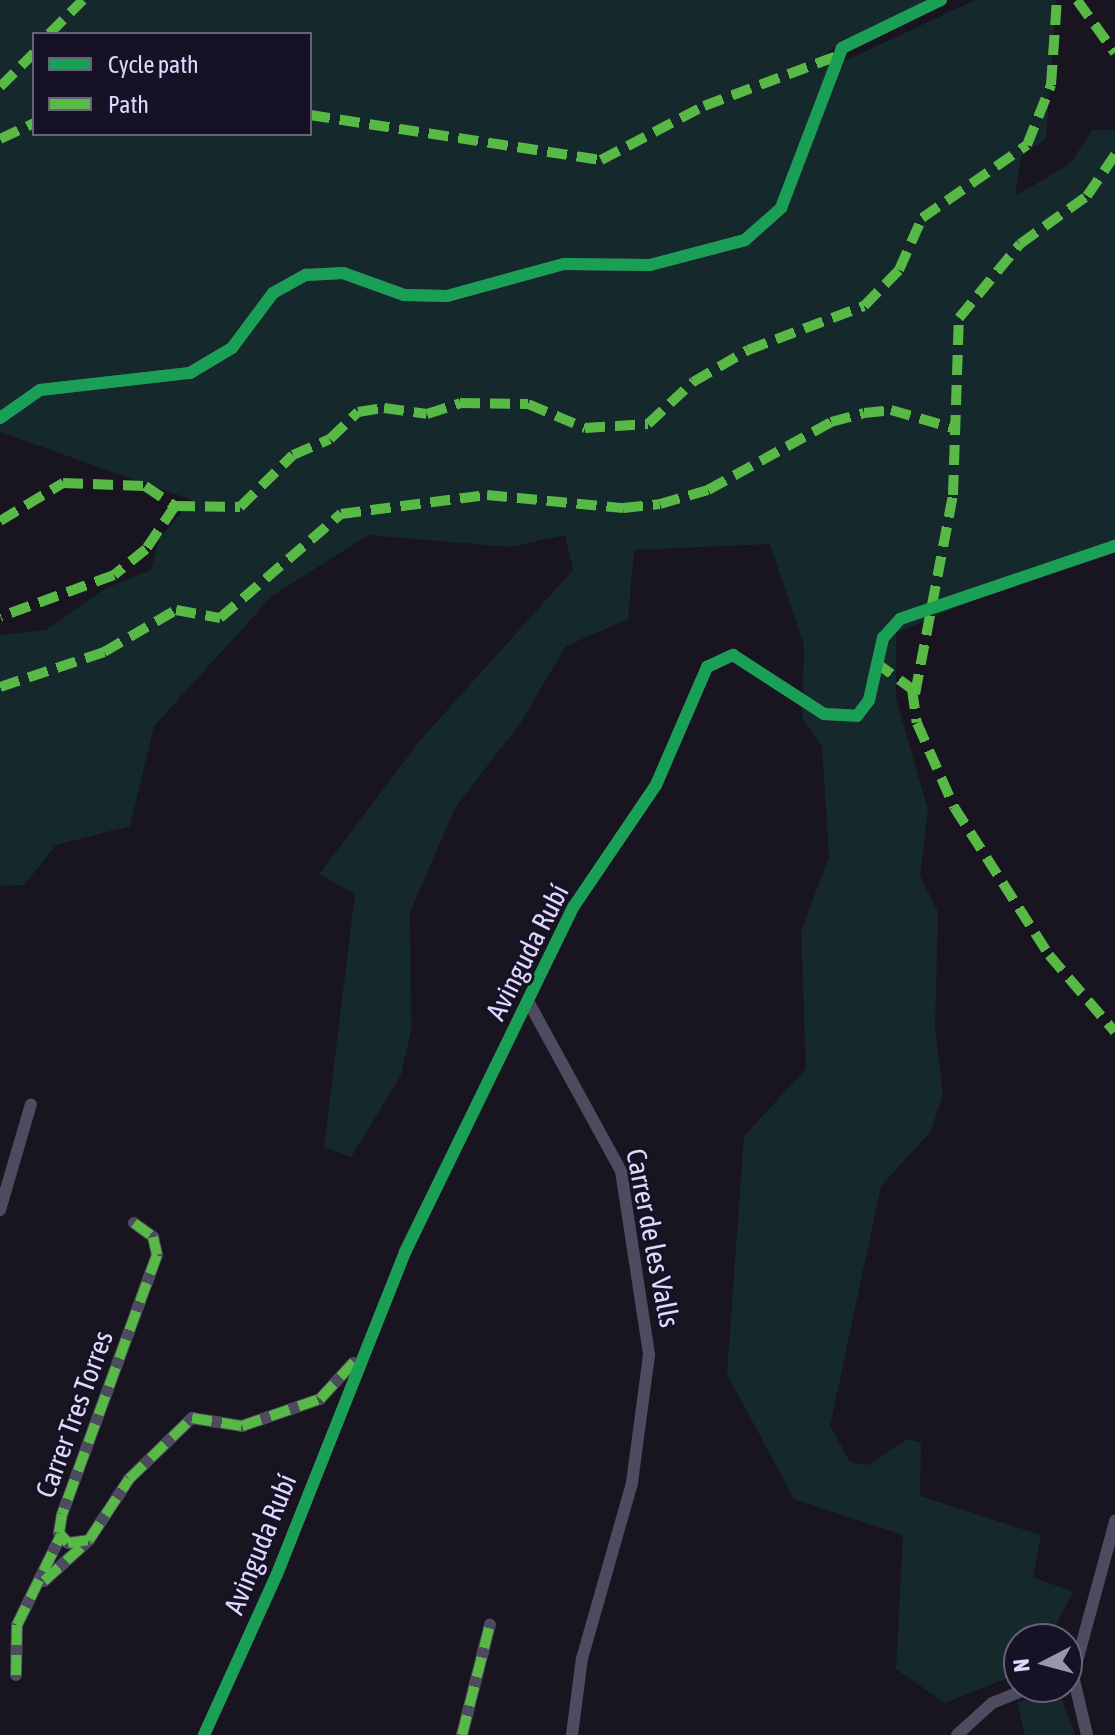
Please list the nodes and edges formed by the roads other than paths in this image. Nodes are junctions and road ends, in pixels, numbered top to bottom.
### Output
1 (941, 0) edge
2 (0, 418) edge
3 (1115, 546) edge
4 (529, 1003) junction
5 (31, 1104) dead end
6 (0, 1210) edge
7 (134, 1223) dead end
8 (360, 1355) junction
9 (1115, 1521) edge
10 (61, 1535) junction
11 (89, 1540) junction
12 (44, 1581) junction
13 (490, 1624) dead end
14 (1083, 1631) edge
15 (16, 1675) dead end
16 (1003, 1699) edge
17 (1078, 1703) edge
18 (204, 1735) edge
19 (462, 1735) edge
20 (572, 1735) edge
21 (957, 1735) edge
22 (1087, 1735) edge

1 - 2 street
3 - 4 street, Avinguda Rubí
4 - 8 street, Avinguda Rubí
4 - 20 street, Carrer de les Valls
5 - 6 street
7 - 10 street, Carrer Tres Torres
8 - 11 street
8 - 18 street, Avinguda Rubí
9 - 14 street
10 - 11 street, Carrer Tres Torres
10 - 12 street
11 - 12 street
12 - 15 street
13 - 19 street
16 - 21 street
17 - 22 street

